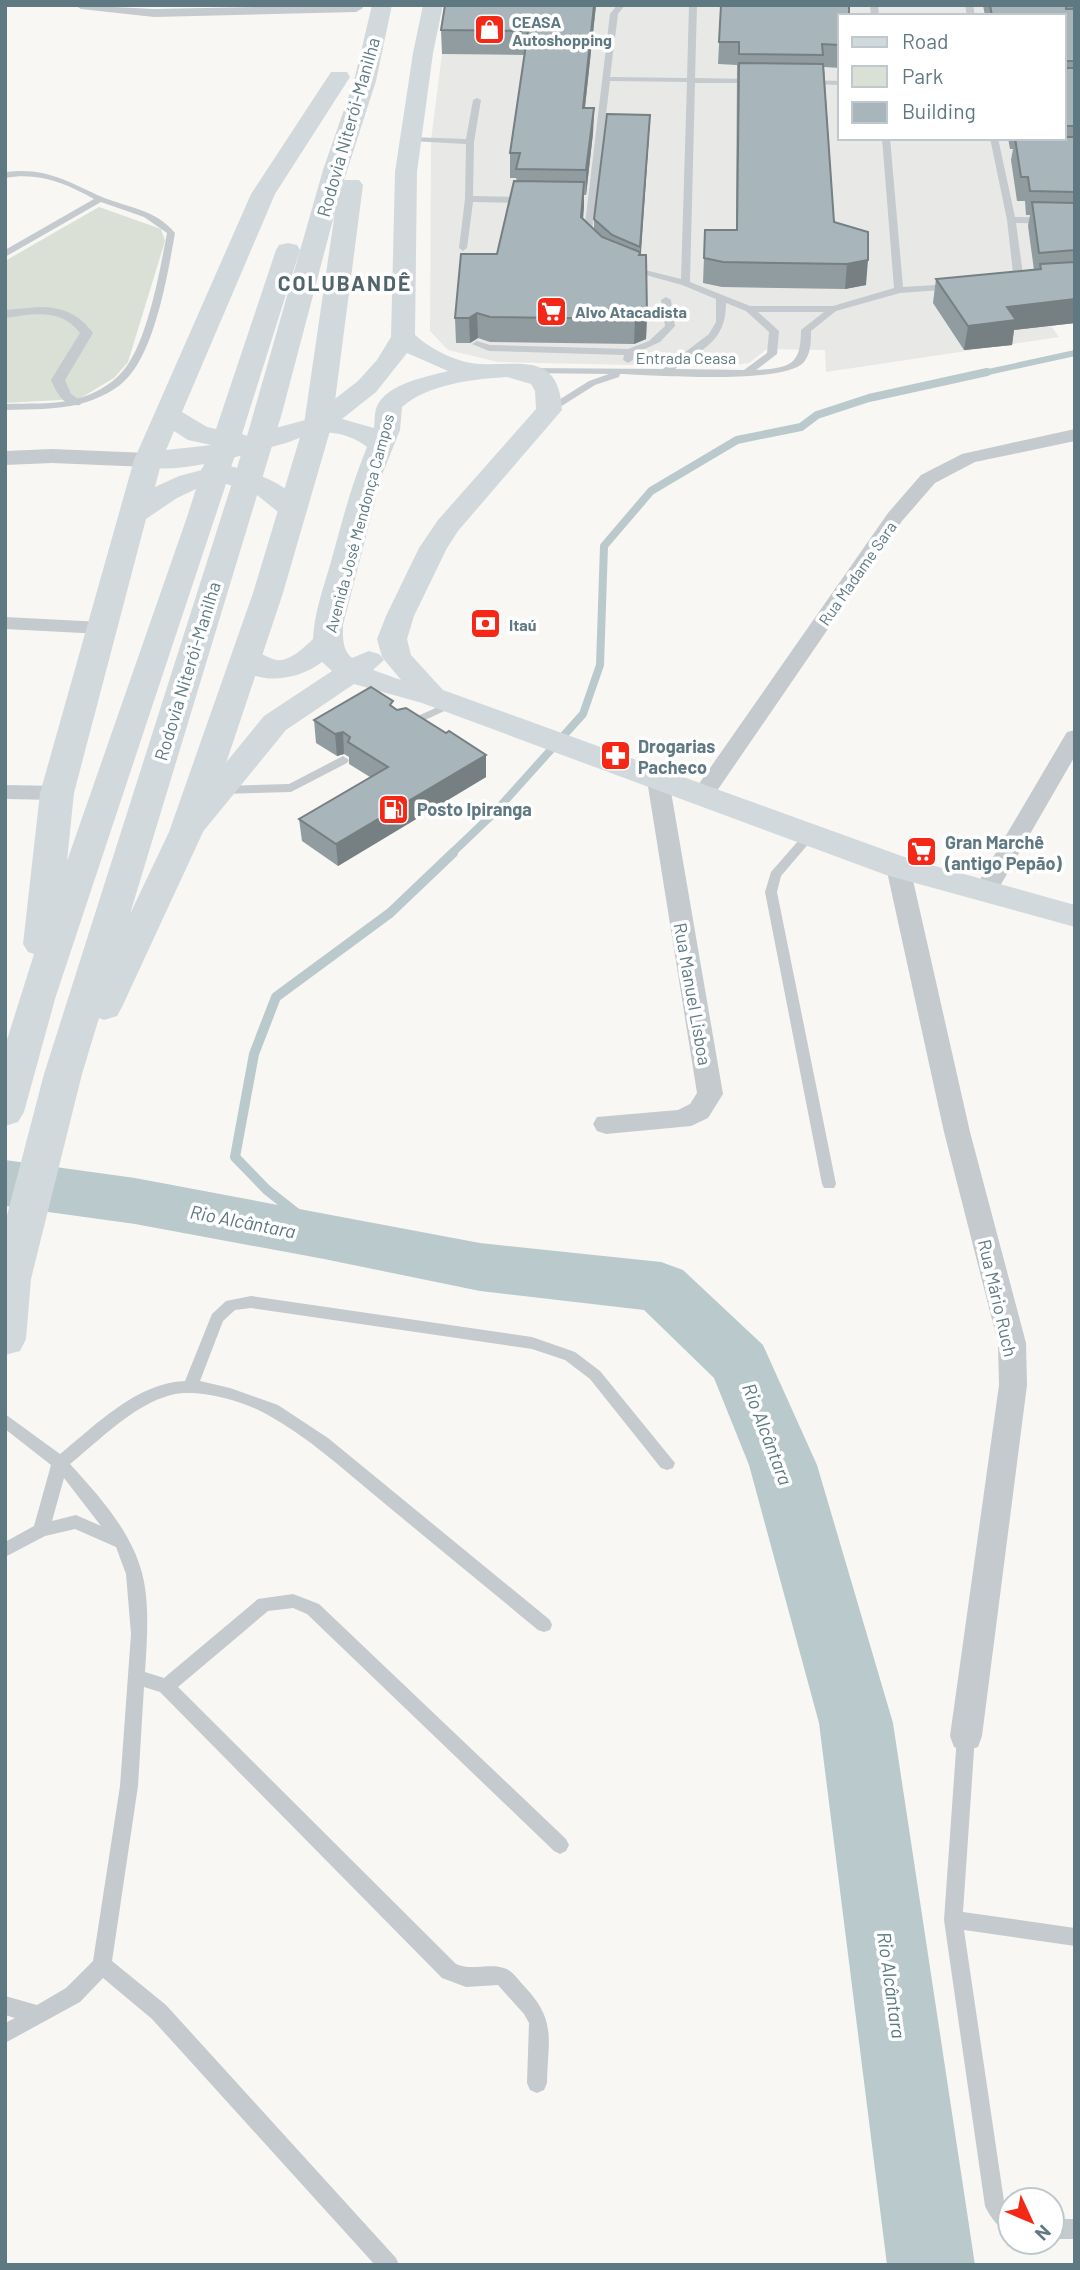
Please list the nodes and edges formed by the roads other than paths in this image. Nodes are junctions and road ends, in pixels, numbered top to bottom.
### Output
1 (81, 5) edge
2 (382, 5) edge
3 (433, 5) edge
4 (621, 5) edge
5 (693, 5) edge
6 (314, 7) edge
7 (355, 13) edge
8 (349, 74) junction
9 (608, 79) junction
10 (693, 79) junction
11 (760, 81) edge
12 (800, 82) edge
13 (838, 83) edge
14 (477, 100) dead end
15 (410, 139) junction
16 (887, 140) edge
17 (995, 140) edge
18 (470, 142) junction
19 (998, 153) junction
20 (1010, 154) dead end
21 (5, 175) edge
22 (100, 199) junction
23 (469, 199) junction
24 (537, 200) edge
25 (578, 201) edge
26 (592, 201) junction
27 (1011, 220) junction
28 (1075, 221) edge
29 (463, 248) dead end
30 (593, 251) edge
31 (5, 254) edge
32 (619, 265) edge
33 (1030, 281) edge
34 (1018, 282) junction
35 (685, 283) junction
36 (1006, 283) edge
37 (957, 287) edge
38 (899, 290) junction
39 (721, 296) junction
40 (666, 300) dead end
41 (749, 309) junction
42 (833, 309) junction
43 (5, 314) edge
44 (402, 337) junction
45 (477, 344) edge
46 (629, 352) junction
47 (520, 370) junction
48 (478, 371) junction
49 (626, 372) junction
50 (665, 372) junction
51 (745, 373) junction
52 (75, 402) junction
53 (5, 407) edge
54 (549, 410) junction
55 (167, 414) junction
56 (318, 424) junction
57 (1075, 435) edge
58 (249, 444) junction
59 (380, 445) junction
60 (5, 458) edge
61 (148, 460) junction
62 (179, 460) junction
63 (232, 475) junction
64 (293, 510) junction
65 (132, 516) junction
66 (217, 519) junction
67 (5, 623) edge
68 (102, 628) junction
69 (393, 634) junction
70 (328, 641) junction
71 (247, 659) junction
72 (351, 672) junction
73 (441, 700) junction
74 (400, 726) edge
75 (1075, 737) edge
76 (343, 760) dead end
77 (658, 780) junction
78 (221, 790) junction
79 (5, 792) edge
80 (57, 793) junction
81 (702, 796) junction
82 (186, 832) junction
83 (810, 835) junction
84 (898, 867) junction
85 (984, 893) junction
86 (1075, 916) edge
87 (37, 999) junction
88 (59, 1090) junction
89 (7, 1105) edge
90 (606, 1124) dead end
91 (829, 1184) dead end
92 (5, 1339) edge
93 (190, 1387) junction
94 (5, 1420) edge
95 (60, 1463) junction
96 (667, 1463) dead end
97 (41, 1531) junction
98 (122, 1543) junction
99 (5, 1550) edge
100 (544, 1625) dead end
101 (136, 1676) junction
102 (166, 1687) junction
103 (966, 1736) joint
104 (559, 1845) dead end
105 (953, 1920) junction
106 (1075, 1937) edge
107 (102, 1965) junction
108 (5, 2005) edge
109 (38, 2015) junction
110 (5, 2034) edge
111 (537, 2083) dead end
112 (996, 2207) edge
113 (390, 2265) edge

1 - 6 street
2 - 8 highway, Rodovia Niterói-Manilha
3 - 15 main road
4 - 9 lane
5 - 10 lane
6 - 7 street
8 - 55 highway
8 - 56 highway
8 - 66 highway, Rodovia Niterói-Manilha
8 - 66 highway, Rodovia Niterói-Manilha
9 - 10 lane
9 - 26 lane
10 - 11 lane
10 - 35 lane
12 - 13 lane
14 - 18 lane
15 - 18 lane
15 - 44 main road
16 - 38 lane
17 - 19 lane
18 - 23 lane
19 - 20 lane
19 - 27 lane
21 - 22 lane
22 - 31 lane
22 - 52 lane
23 - 24 lane
23 - 29 lane
25 - 26 lane
26 - 30 lane
27 - 28 lane
27 - 34 lane
32 - 35 lane
33 - 34 lane
34 - 36 lane
35 - 39 lane
37 - 38 lane
38 - 42 lane
39 - 41 lane
39 - 50 lane
40 - 46 lane
41 - 42 lane
41 - 51 lane, Entrada Ceasa
42 - 51 lane, Entrada Ceasa
43 - 52 street
44 - 48 main road
44 - 56 main road
45 - 46 lane
46 - 49 lane
47 - 48 main road, Avenida José Mendonça Campos
47 - 49 lane, Entrada Ceasa
47 - 54 main road
48 - 59 main road, Avenida José Mendonça Campos
49 - 50 lane, Entrada Ceasa
49 - 54 lane
50 - 51 lane, Entrada Ceasa
52 - 53 lane
54 - 69 main road
55 - 58 highway
55 - 61 highway
56 - 58 main road
56 - 59 main road
56 - 64 highway
57 - 81 street, Rua Madame Sara
58 - 62 main road
59 - 70 main road, Avenida José Mendonça Campos
60 - 61 street
61 - 62 main road
61 - 65 highway
62 - 63 main road
63 - 64 main road
63 - 65 highway
64 - 71 highway
65 - 68 highway
66 - 87 highway, Rodovia Niterói-Manilha
66 - 88 highway, Rodovia Niterói-Manilha
67 - 68 street
68 - 80 highway
69 - 70 main road
69 - 72 main road
69 - 73 main road
70 - 71 main road
70 - 72 main road, Avenida José Mendonça Campos
71 - 82 highway
72 - 73 main road
72 - 78 main road
73 - 74 lane
73 - 77 main road
75 - 85 street
76 - 78 lane
77 - 81 main road
77 - 90 street, Rua Manuel Lisboa
78 - 82 main road
79 - 80 street
80 - 87 highway
81 - 83 main road
82 - 88 highway
83 - 84 main road
83 - 91 lane
84 - 85 main road
84 - 103 street, Rua Mário Ruch
85 - 86 main road
87 - 89 highway, Rodovia Niterói-Manilha
88 - 92 highway, Rodovia Niterói-Manilha
93 - 95 lane
93 - 96 lane
93 - 100 lane
94 - 95 lane
95 - 97 lane
95 - 98 lane
97 - 98 lane
97 - 99 lane
98 - 101 lane
101 - 102 lane
101 - 107 lane
102 - 104 lane
102 - 111 lane
103 - 105 lane
105 - 106 lane
105 - 112 lane
107 - 109 lane
107 - 113 lane
108 - 109 lane
109 - 110 lane

